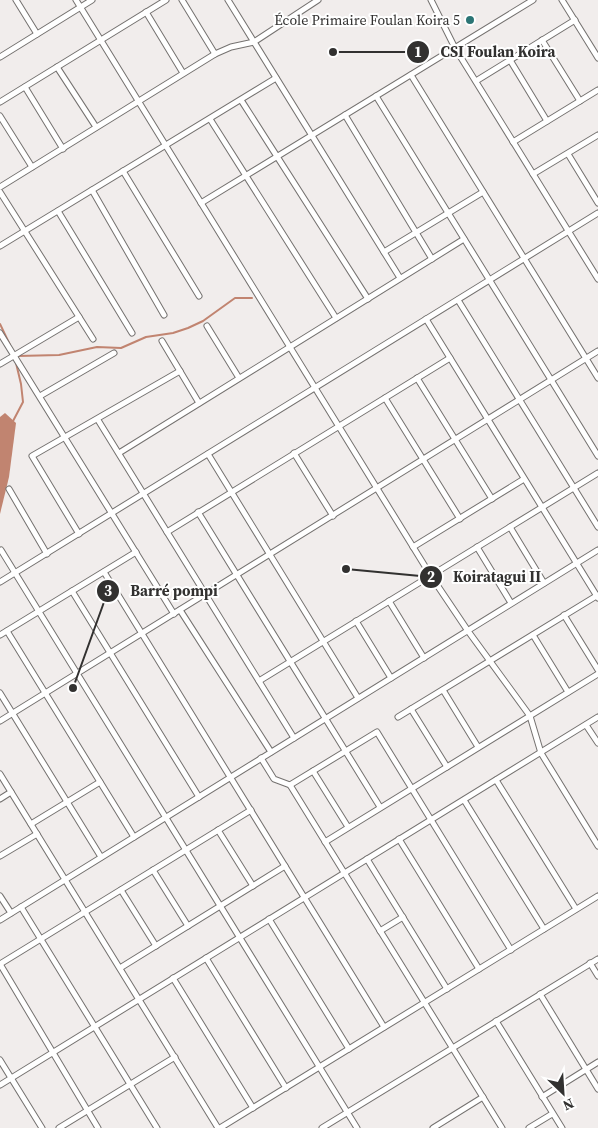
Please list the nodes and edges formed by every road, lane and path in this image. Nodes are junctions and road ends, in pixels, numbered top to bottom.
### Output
1 (16, 0) edge
2 (76, 0) edge
3 (92, 0) edge
4 (166, 0) edge
5 (182, 0) edge
6 (228, 0) edge
7 (318, 0) edge
8 (431, 0) edge
9 (533, 0) edge
10 (562, 0) edge
11 (80, 7) junction
12 (146, 12) junction
13 (575, 20) junction
14 (37, 34) junction
15 (101, 40) junction
16 (542, 40) junction
17 (254, 42) junction
18 (455, 48) junction
19 (215, 54) junction
20 (0, 57) edge
21 (598, 58) edge
22 (510, 60) junction
23 (57, 67) junction
24 (183, 74) junction
25 (411, 75) junction
26 (276, 78) junction
27 (476, 81) junction
28 (25, 87) junction
29 (598, 90) edge
30 (376, 96) junction
31 (241, 100) junction
32 (138, 101) junction
33 (580, 101) junction
34 (0, 102) edge
35 (344, 115) junction
36 (0, 116) edge
37 (210, 119) junction
38 (547, 121) junction
39 (96, 127) junction
40 (598, 135) edge
41 (312, 136) junction
42 (513, 142) junction
43 (166, 146) junction
44 (63, 149) junction
45 (568, 154) junction
46 (278, 156) junction
47 (32, 167) junction
48 (123, 171) junction
49 (533, 174) junction
50 (246, 176) junction
51 (0, 187) edge
52 (92, 190) junction
53 (0, 192) edge
54 (483, 192) junction
55 (201, 203) junction
56 (598, 203) edge
57 (58, 211) junction
58 (448, 213) junction
59 (598, 213) edge
60 (568, 231) junction
61 (24, 232) junction
62 (416, 233) junction
63 (464, 239) junction
64 (0, 246) edge
65 (384, 252) junction
66 (432, 258) junction
67 (524, 259) junction
68 (596, 270) edge
69 (400, 278) junction
70 (598, 279) edge
71 (490, 280) junction
72 (199, 296) dead end
73 (368, 299) junction
74 (458, 300) junction
75 (164, 315) dead end
76 (79, 317) junction
77 (336, 318) junction
78 (426, 320) junction
79 (207, 326) dead end
80 (132, 332) dead end
81 (0, 333) edge
82 (93, 339) dead end
83 (162, 341) dead end
84 (290, 347) junction
85 (598, 351) edge
86 (114, 353) dead end
87 (14, 356) junction
88 (450, 358) junction
89 (586, 359) junction
90 (0, 364) edge
91 (180, 371) junction
92 (239, 378) junction
93 (417, 378) junction
94 (598, 378) edge
95 (551, 380) junction
96 (315, 388) junction
97 (40, 396) junction
98 (385, 398) junction
99 (520, 400) junction
100 (199, 403) junction
101 (98, 420) junction
102 (488, 420) junction
103 (339, 426) junction
104 (64, 438) junction
105 (455, 440) junction
106 (119, 453) junction
107 (294, 453) junction
108 (208, 454) junction
109 (598, 456) edge
110 (423, 460) junction
111 (598, 473) edge
112 (524, 479) junction
113 (9, 488) dead end
114 (574, 488) junction
115 (378, 489) junction
116 (231, 492) junction
117 (144, 494) junction
118 (492, 499) junction
119 (542, 508) junction
120 (198, 512) junction
121 (112, 514) junction
122 (333, 516) junction
123 (460, 519) junction
124 (510, 527) junction
125 (598, 527) edge
126 (167, 532) junction
127 (79, 534) junction
128 (413, 547) junction
129 (477, 547) junction
130 (1, 550) edge
131 (598, 550) edge
132 (136, 552) junction
133 (47, 554) junction
134 (270, 555) junction
135 (576, 563) junction
136 (104, 572) junction
137 (15, 573) junction
138 (237, 575) junction
139 (431, 576) junction
140 (0, 582) edge
141 (544, 583) junction
142 (72, 592) junction
143 (206, 594) junction
144 (597, 596) edge
145 (389, 602) junction
146 (511, 604) junction
147 (180, 610) junction
148 (39, 612) junction
149 (174, 614) junction
150 (564, 615) junction
151 (356, 621) junction
152 (7, 631) junction
153 (468, 631) junction
154 (142, 634) junction
155 (0, 635) edge
156 (533, 635) junction
157 (323, 642) junction
158 (110, 653) junction
159 (424, 658) junction
160 (491, 660) junction
161 (291, 662) junction
162 (598, 672) edge
163 (77, 673) junction
164 (391, 678) junction
165 (259, 681) junction
166 (443, 690) junction
167 (568, 692) junction
168 (0, 693) edge
169 (45, 693) junction
170 (358, 698) junction
171 (412, 709) junction
172 (12, 713) junction
173 (530, 716) junction
174 (598, 717) edge
175 (326, 718) junction
176 (398, 718) dead end
177 (0, 721) edge
178 (586, 725) junction
179 (294, 738) junction
180 (598, 743) edge
181 (478, 748) junction
182 (346, 751) junction
183 (270, 752) junction
184 (541, 753) junction
185 (261, 758) junction
186 (447, 767) junction
187 (313, 771) junction
188 (0, 774) edge
189 (230, 777) junction
190 (496, 780) junction
191 (100, 782) junction
192 (290, 785) junction
193 (411, 788) junction
194 (11, 792) junction
195 (199, 797) junction
196 (0, 799) edge
197 (464, 800) junction
198 (67, 802) junction
199 (380, 808) junction
200 (251, 810) junction
201 (166, 817) junction
202 (431, 820) junction
203 (31, 824) junction
204 (348, 827) junction
205 (218, 830) junction
206 (37, 834) junction
207 (134, 837) junction
208 (399, 840) junction
209 (325, 842) junction
210 (598, 846) edge
211 (186, 850) junction
212 (0, 856) edge
213 (101, 857) junction
214 (367, 859) junction
215 (285, 866) junction
216 (153, 870) junction
217 (344, 873) junction
218 (65, 880) junction
219 (253, 886) junction
220 (121, 890) junction
221 (0, 896) edge
222 (598, 896) edge
223 (305, 898) junction
224 (220, 906) junction
225 (21, 907) junction
226 (576, 909) junction
227 (85, 912) junction
228 (11, 913) junction
229 (403, 917) junction
230 (270, 919) junction
231 (0, 920) edge
232 (188, 926) junction
233 (544, 929) junction
234 (380, 931) junction
235 (240, 937) junction
236 (40, 939) junction
237 (156, 946) junction
238 (511, 950) junction
239 (206, 958) junction
240 (598, 958) edge
241 (0, 964) edge
242 (590, 964) junction
243 (120, 968) junction
244 (479, 969) junction
245 (598, 976) edge
246 (173, 978) junction
247 (447, 989) junction
248 (540, 994) junction
249 (139, 999) junction
250 (424, 1003) junction
251 (496, 1022) junction
252 (94, 1027) junction
253 (384, 1027) junction
254 (452, 1048) junction
255 (349, 1049) junction
256 (53, 1052) junction
257 (175, 1057) junction
258 (0, 1060) edge
259 (598, 1062) edge
260 (320, 1067) junction
261 (586, 1069) junction
262 (11, 1078) junction
263 (0, 1085) edge
264 (130, 1085) junction
265 (286, 1088) junction
266 (598, 1089) edge
267 (542, 1097) junction
268 (483, 1098) junction
269 (253, 1108) junction
270 (88, 1110) junction
271 (348, 1112) junction
272 (552, 1114) junction
273 (42, 1128) edge
274 (59, 1128) edge
275 (98, 1128) edge
276 (157, 1128) edge
277 (219, 1128) edge
278 (322, 1128) edge
279 (357, 1128) edge
280 (433, 1128) edge
281 (502, 1128) edge
282 (529, 1128) edge
283 (562, 1128) edge

1 - 14 street
2 - 11 street
3 - 11 street
4 - 12 street
5 - 19 street
6 - 17 street
7 - 17 street
8 - 18 street
9 - 18 street
10 - 13 street
11 - 14 street
11 - 15 street
12 - 15 street
12 - 24 street
13 - 16 street
13 - 21 street
14 - 20 street
15 - 23 street
15 - 32 street
16 - 22 street
16 - 33 street
17 - 19 street
17 - 26 street
18 - 25 street
18 - 27 street
19 - 24 street
22 - 27 street
22 - 38 street
23 - 28 street
23 - 39 street
24 - 32 street
25 - 30 street
25 - 54 street
26 - 31 street
26 - 41 street
27 - 42 street
28 - 34 street
28 - 44 street
29 - 33 street
30 - 35 street
30 - 58 street
31 - 37 street
31 - 46 street
32 - 39 street
32 - 43 street
33 - 38 street
35 - 41 street
35 - 62 street
36 - 47 street
37 - 43 street
37 - 50 street
38 - 42 street
39 - 44 street
40 - 45 street
41 - 46 street
41 - 65 street
42 - 49 street
43 - 48 street
43 - 55 street
44 - 47 street
45 - 49 street
45 - 56 street
46 - 50 street
46 - 73 street
47 - 51 street
48 - 52 street
48 - 72 street
49 - 60 street
50 - 55 street
50 - 77 street
52 - 57 street
52 - 75 street
53 - 61 street
54 - 58 street
54 - 67 street
55 - 84 street
57 - 61 street
57 - 80 street
58 - 62 street
58 - 63 street
59 - 60 street
60 - 67 street
60 - 68 street
61 - 64 street
61 - 76 street
62 - 65 street
62 - 66 street
63 - 66 street
63 - 71 street
65 - 69 street
66 - 69 street
67 - 71 street
67 - 89 street
68 - 70 street
69 - 73 street
71 - 74 street
71 - 95 street
73 - 77 street
74 - 78 street
74 - 99 street
76 - 82 street
76 - 87 street
77 - 84 street
78 - 88 street
78 - 96 street
79 - 92 street
81 - 87 street
83 - 91 street
84 - 92 street
84 - 96 street
85 - 89 street
86 - 97 street
87 - 90 street
87 - 97 street
88 - 93 street
88 - 102 street
89 - 94 street
89 - 95 street
91 - 100 street
91 - 101 street
92 - 100 street
93 - 98 street
93 - 105 street
95 - 99 street
95 - 109 street
96 - 103 street
96 - 108 street
97 - 104 street
98 - 103 street
98 - 110 street
99 - 102 street
99 - 114 street
100 - 106 street
101 - 104 street
101 - 106 street
102 - 105 street
102 - 112 street
103 - 107 street
103 - 115 street
104 - 121 street
104 - 127 street
105 - 110 street
105 - 118 street
106 - 117 street
107 - 116 street
107 - 122 street
108 - 116 street
108 - 117 street
110 - 115 street
110 - 123 street
111 - 114 street
112 - 118 street
112 - 119 street
113 - 133 street
114 - 119 street
114 - 125 street
115 - 122 street
115 - 128 street
116 - 120 street
116 - 134 street
117 - 121 street
117 - 126 street
118 - 123 street
119 - 124 street
119 - 135 street
120 - 126 street
120 - 138 street
121 - 127 street
121 - 132 street
122 - 134 street
123 - 128 street
124 - 129 street
124 - 141 street
126 - 143 street
127 - 133 street
128 - 139 street
129 - 139 street
129 - 146 street
130 - 137 street
131 - 135 street
132 - 136 street
132 - 149 street
133 - 137 street
134 - 138 street
134 - 157 street
135 - 141 street
135 - 144 street
136 - 142 street
136 - 154 street
137 - 140 street
137 - 148 street
138 - 143 street
138 - 161 street
139 - 145 street
139 - 153 street
141 - 146 street
142 - 148 street
142 - 158 street
143 - 147 street
143 - 165 street
144 - 150 street
145 - 151 street
145 - 159 street
146 - 153 street
147 - 149 street
147 - 183 street
148 - 152 street
148 - 163 street
149 - 154 street
150 - 156 street
150 - 162 street
151 - 157 street
151 - 164 street
152 - 155 street
152 - 169 street
153 - 159 street
153 - 160 street
154 - 158 street
154 - 189 street
156 - 160 street
156 - 167 street
157 - 161 street
157 - 170 street
158 - 163 street
158 - 195 street
159 - 164 street
160 - 166 street
160 - 173 street
161 - 165 street
161 - 175 street
162 - 167 street
163 - 169 street
163 - 201 street
164 - 170 street
165 - 179 street
166 - 171 street
166 - 181 street
167 - 173 street
168 - 172 street
169 - 172 street
169 - 191 street
170 - 175 street
171 - 176 street
171 - 186 street
172 - 177 street
172 - 198 street
173 - 181 street
173 - 184 street
174 - 178 street
175 - 179 street
175 - 182 street
178 - 180 street
178 - 184 street
179 - 183 street
181 - 186 street
182 - 187 street
182 - 193 street
182 - 199 street
183 - 185 street
184 - 190 street
184 - 210 street
185 - 189 street
185 - 192 street
186 - 193 street
187 - 192 street
187 - 204 street
188 - 194 street
189 - 195 street
189 - 200 street
190 - 197 street
190 - 226 street
191 - 198 street
191 - 207 street
192 - 209 street
193 - 199 street
193 - 202 street
194 - 196 street
194 - 203 street
195 - 201 street
197 - 202 street
197 - 233 street
198 - 203 street
198 - 213 street
199 - 204 street
200 - 205 street
200 - 215 street
201 - 207 street
201 - 211 street
202 - 208 street
202 - 238 street
203 - 206 street
204 - 209 street
205 - 211 street
205 - 219 street
206 - 212 street
206 - 218 street
207 - 213 street
208 - 214 street
208 - 244 street
209 - 217 street
211 - 216 street
211 - 224 street
213 - 218 street
214 - 217 street
214 - 229 street
215 - 219 street
215 - 223 street
216 - 220 street
216 - 232 street
217 - 223 street
217 - 234 street
218 - 225 street
218 - 227 street
219 - 224 street
220 - 227 street
220 - 237 street
221 - 228 street
222 - 226 street
223 - 230 street
223 - 253 street
224 - 232 street
224 - 235 street
225 - 228 street
225 - 236 street
226 - 233 street
227 - 236 street
227 - 243 street
228 - 231 street
229 - 234 street
229 - 247 street
230 - 235 street
230 - 255 street
232 - 237 street
233 - 238 street
234 - 250 street
235 - 239 street
235 - 260 street
236 - 241 street
236 - 252 street
237 - 243 street
238 - 244 street
239 - 246 street
239 - 265 street
240 - 242 street
241 - 256 street
242 - 245 street
242 - 248 street
243 - 249 street
244 - 247 street
246 - 249 street
246 - 269 street
247 - 250 street
248 - 251 street
248 - 261 street
249 - 252 street
249 - 257 street
250 - 253 street
250 - 254 street
251 - 254 street
251 - 267 street
252 - 256 street
252 - 264 street
253 - 255 street
254 - 268 street
254 - 271 street
255 - 260 street
256 - 262 street
256 - 270 street
257 - 264 street
257 - 277 street
258 - 262 street
259 - 261 street
260 - 265 street
260 - 271 street
261 - 266 street
261 - 267 street
262 - 263 street
262 - 273 street
264 - 270 street
264 - 276 street
265 - 269 street
267 - 272 street
268 - 280 street
268 - 281 street
269 - 277 street
270 - 274 street
270 - 275 street
271 - 278 street
271 - 279 street
272 - 282 street
272 - 283 street

